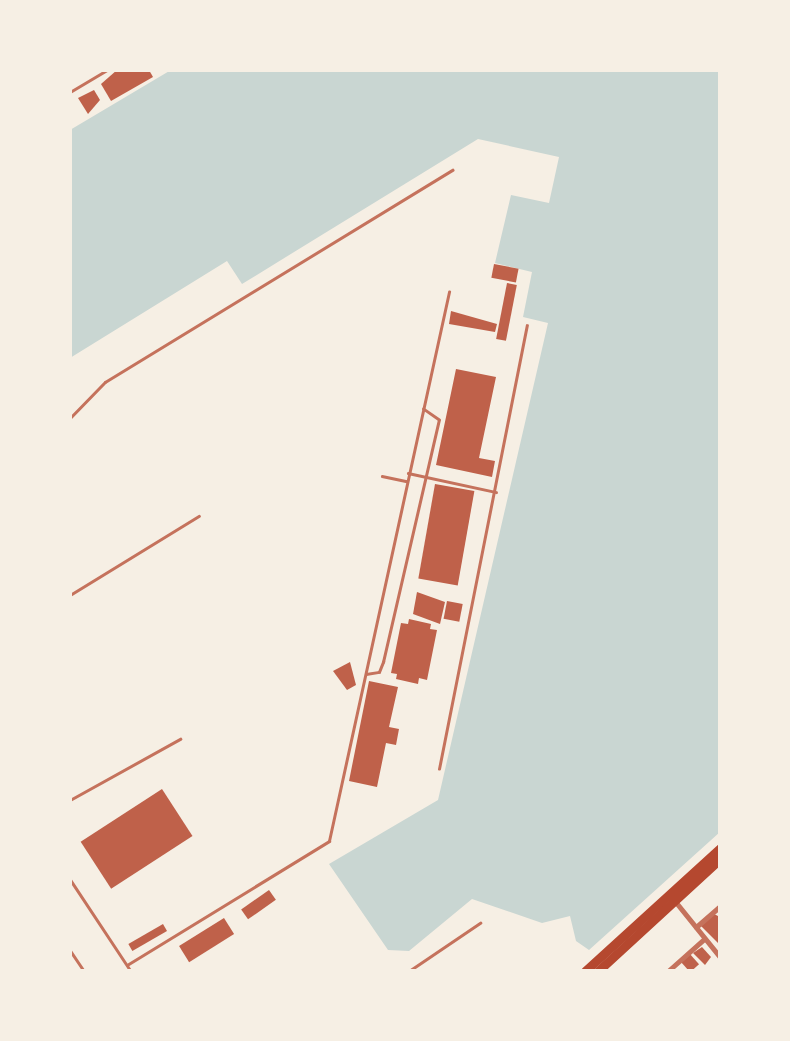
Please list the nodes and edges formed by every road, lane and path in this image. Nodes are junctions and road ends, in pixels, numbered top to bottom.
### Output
1 (107, 70) edge
2 (70, 92) edge
3 (452, 170) dead end
4 (449, 292) dead end
5 (527, 326) dead end
6 (423, 409) junction
7 (70, 418) edge
8 (408, 473) junction
9 (382, 476) dead end
10 (425, 477) junction
11 (407, 481) junction
12 (496, 492) junction
13 (199, 516) dead end
14 (70, 595) edge
15 (366, 674) junction
16 (180, 738) dead end
17 (439, 769) dead end
18 (70, 800) edge
19 (720, 848) edge
20 (720, 859) edge
21 (70, 879) edge
22 (672, 897) junction
23 (720, 906) edge
24 (480, 923) dead end
25 (696, 927) junction
26 (704, 939) junction
27 (70, 950) edge
28 (71, 955) edge
29 (720, 957) edge
30 (127, 965) junction
31 (84, 971) edge
32 (131, 971) edge
33 (409, 971) edge
34 (585, 971) edge
35 (598, 971) edge
36 (668, 971) edge

1 - 2 lane
3 - 7 lane
4 - 6 lane
5 - 12 lane
6 - 8 lane
6 - 10 lane
8 - 10 lane
8 - 11 lane
9 - 11 lane
10 - 12 lane
10 - 15 lane
11 - 15 lane
12 - 17 lane
13 - 14 lane
15 - 30 lane
16 - 18 lane
19 - 22 highway
20 - 22 highway
21 - 30 lane
22 - 25 street
22 - 34 highway
22 - 35 highway
23 - 25 street
24 - 33 lane
25 - 26 street
26 - 29 street
26 - 36 street
27 - 28 lane
28 - 31 lane
30 - 32 lane

